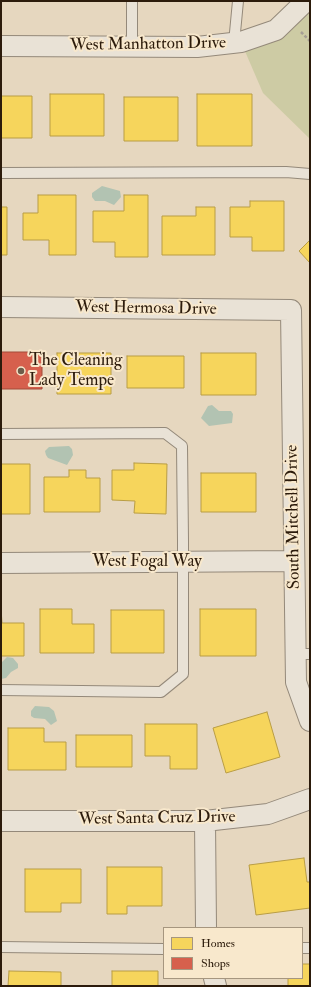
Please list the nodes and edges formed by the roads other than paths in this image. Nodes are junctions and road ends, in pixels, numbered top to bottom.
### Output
1 (132, 1) edge
2 (238, 1) edge
3 (306, 1) edge
4 (234, 43) junction
5 (1, 46) edge
6 (132, 47) junction
7 (1, 173) edge
8 (310, 174) edge
9 (1, 307) edge
10 (291, 310) joint
11 (1, 434) edge
12 (182, 561) junction
13 (294, 561) junction
14 (1, 563) edge
15 (303, 654) edge
16 (1, 690) edge
17 (310, 721) edge
18 (310, 799) edge
19 (1, 821) edge
20 (205, 821) junction
21 (206, 927) edge
22 (1, 947) edge
23 (163, 949) edge

1 - 6 lane
2 - 4 lane
3 - 4 street, West Manhatton Drive
4 - 6 street, West Manhatton Drive
5 - 6 street, West Manhatton Drive
7 - 8 lane
9 - 10 street, West Hermosa Drive
10 - 13 street, South Mitchell Drive
11 - 12 lane
12 - 13 street, West Fogal Way
12 - 14 street, West Fogal Way
12 - 16 lane
13 - 15 street, South Mitchell Drive
15 - 17 street, South Mitchell Drive
18 - 20 street, West Santa Cruz Drive
19 - 20 street, West Santa Cruz Drive
20 - 21 street
22 - 23 lane

